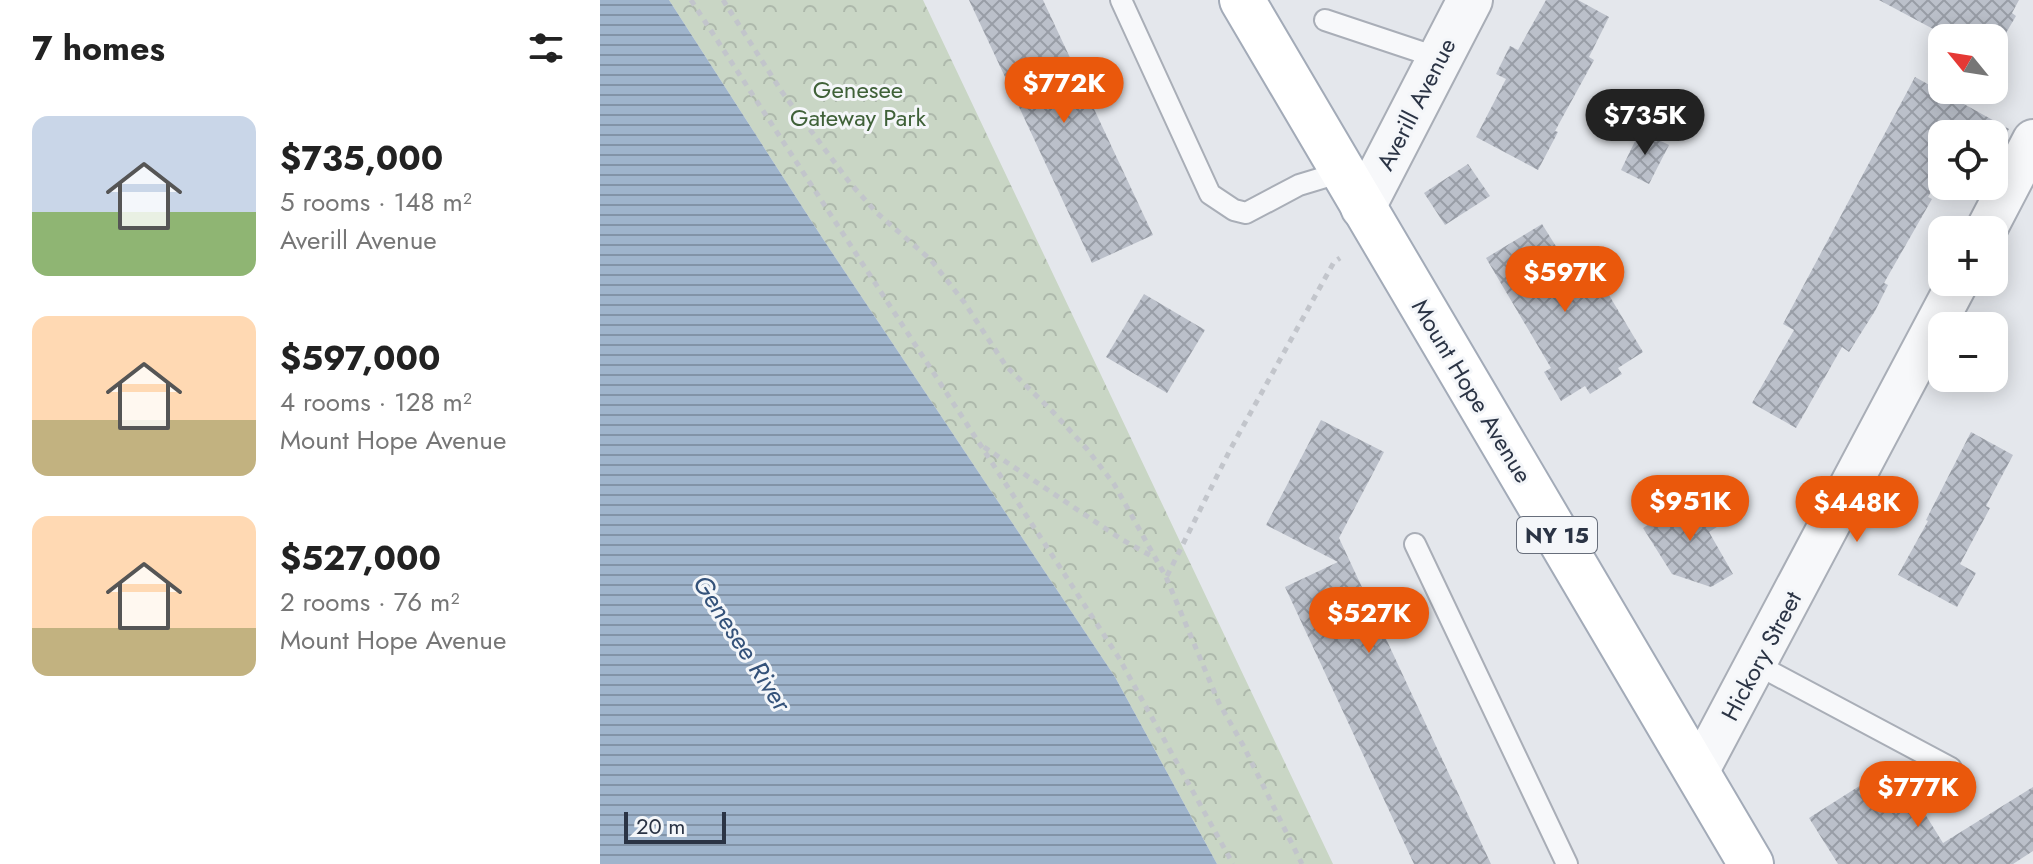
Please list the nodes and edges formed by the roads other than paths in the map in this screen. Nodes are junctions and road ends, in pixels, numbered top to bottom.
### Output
1 (1121, 0) edge
2 (1242, 0) edge
3 (1470, 0) edge
4 (1325, 20) dead end
5 (1439, 58) junction
6 (2033, 140) edge
7 (1352, 190) junction
8 (1993, 216) edge
9 (1951, 296) edge
10 (1415, 544) dead end
11 (1756, 664) junction
12 (1951, 768) dead end
13 (1697, 774) junction
14 (1567, 864) edge
15 (1751, 864) edge

1 - 7 lane
2 - 7 main road, Mount Hope Avenue / NY 15
3 - 5 street, Averill Avenue
4 - 5 lane
5 - 7 street, Averill Avenue
6 - 8 street
7 - 13 main road, Mount Hope Avenue / NY 15
9 - 11 street, Hickory Street
10 - 14 lane
11 - 12 lane
11 - 13 street, Hickory Street
13 - 15 main road, Mount Hope Avenue / NY 15

